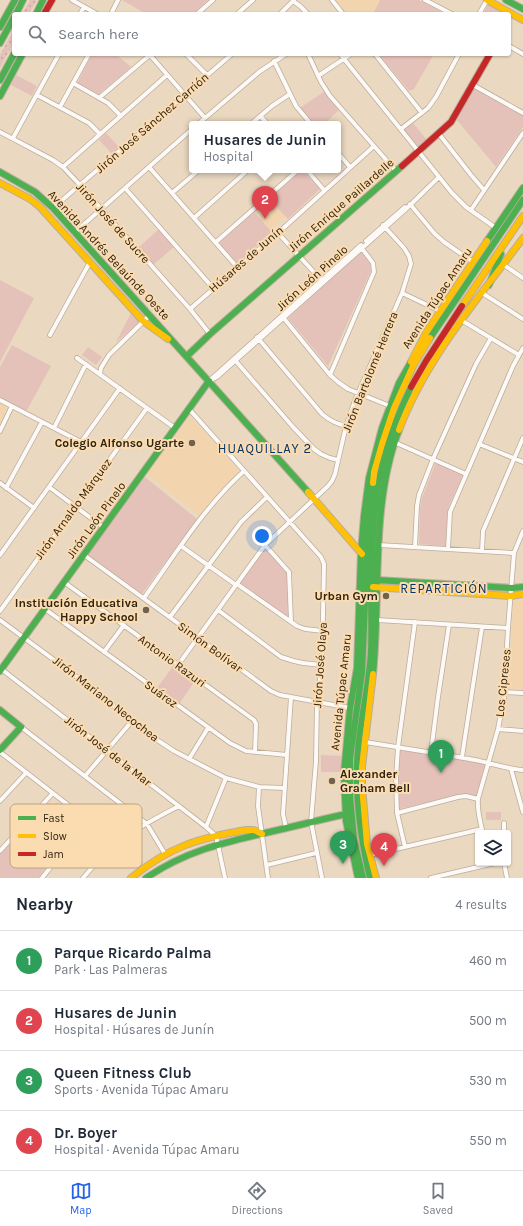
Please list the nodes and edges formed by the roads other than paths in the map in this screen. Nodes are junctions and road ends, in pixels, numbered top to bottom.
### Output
1 (15, 0) edge
2 (23, 0) edge
3 (43, 0) edge
4 (52, 0) edge
5 (72, 0) edge
6 (118, 0) edge
7 (213, 0) edge
8 (253, 0) edge
9 (293, 0) edge
10 (332, 0) edge
11 (425, 0) edge
12 (487, 0) edge
13 (506, 0) edge
14 (516, 5) junction
15 (84, 7) junction
16 (286, 9) junction
17 (523, 9) edge
18 (17, 12) edge
19 (37, 12) edge
20 (45, 12) edge
21 (81, 12) edge
22 (93, 12) edge
23 (112, 12) edge
24 (199, 12) edge
25 (239, 12) edge
26 (282, 12) edge
27 (287, 12) edge
28 (306, 12) edge
29 (341, 12) edge
30 (448, 12) edge
31 (480, 12) edge
32 (504, 12) edge
33 (511, 14) edge
34 (511, 16) edge
35 (2, 17) edge
36 (523, 20) edge
37 (12, 21) edge
38 (0, 27) edge
39 (0, 43) edge
40 (511, 47) edge
41 (523, 54) edge
42 (13, 56) edge
43 (20, 56) edge
44 (58, 56) edge
45 (88, 56) edge
46 (149, 56) edge
47 (190, 56) edge
48 (230, 56) edge
49 (283, 56) edge
50 (309, 56) edge
51 (342, 56) edge
52 (348, 56) edge
53 (377, 56) edge
54 (457, 56) edge
55 (489, 56) edge
56 (344, 59) junction
57 (274, 62) junction
58 (167, 75) junction
59 (207, 75) junction
60 (318, 76) junction
61 (0, 80) edge
62 (73, 83) junction
63 (473, 85) junction
64 (37, 94) junction
65 (290, 94) junction
66 (186, 95) junction
67 (0, 96) edge
68 (99, 98) junction
69 (60, 107) junction
70 (422, 113) junction
71 (523, 113) edge
72 (121, 116) junction
73 (260, 116) junction
74 (205, 118) junction
75 (202, 121) edge
76 (254, 121) edge
77 (265, 121) edge
78 (308, 121) edge
79 (401, 129) junction
80 (0, 132) edge
81 (189, 132) edge
82 (523, 133) edge
83 (100, 134) junction
84 (439, 134) junction
85 (13, 138) junction
86 (374, 146) junction
87 (418, 152) junction
88 (341, 157) edge
89 (63, 167) junction
90 (149, 167) junction
91 (350, 167) junction
92 (396, 171) junction
93 (0, 172) edge
94 (195, 173) edge
95 (245, 173) edge
96 (295, 173) edge
97 (310, 173) edge
98 (10, 178) junction
99 (439, 178) junction
100 (20, 183) junction
101 (3, 184) edge
102 (80, 185) junction
103 (125, 188) junction
104 (523, 188) edge
105 (324, 190) junction
106 (484, 190) junction
107 (16, 191) junction
108 (172, 193) junction
109 (523, 200) edge
110 (410, 204) junction
111 (53, 208) junction
112 (101, 209) junction
113 (471, 210) junction
114 (523, 216) edge
115 (194, 218) junction
116 (384, 226) junction
117 (496, 228) junction
118 (278, 232) junction
119 (74, 233) junction
120 (523, 238) edge
121 (506, 241) junction
122 (216, 242) junction
123 (361, 247) junction
124 (299, 257) junction
125 (90, 262) junction
126 (473, 262) junction
127 (504, 265) junction
128 (237, 267) junction
129 (523, 278) edge
130 (322, 281) junction
131 (489, 285) junction
132 (213, 288) junction
133 (402, 293) junction
134 (482, 293) junction
135 (190, 309) junction
136 (440, 311) junction
137 (150, 315) junction
138 (282, 317) junction
139 (523, 318) edge
140 (462, 320) junction
141 (143, 321) junction
142 (210, 334) junction
143 (50, 335) dead end
144 (258, 338) junction
145 (491, 338) junction
146 (177, 346) junction
147 (523, 348) edge
148 (519, 355) junction
149 (187, 356) junction
150 (77, 358) dead end
151 (234, 359) junction
152 (86, 364) junction
153 (100, 374) junction
154 (330, 375) junction
155 (209, 381) junction
156 (120, 388) junction
157 (359, 393) junction
158 (0, 400) edge
159 (12, 406) junction
160 (390, 406) junction
161 (147, 408) junction
162 (190, 411) junction
163 (42, 422) junction
164 (346, 426) junction
165 (54, 428) junction
166 (175, 428) junction
167 (0, 431) edge
168 (523, 438) edge
169 (81, 442) junction
170 (394, 442) junction
171 (479, 444) junction
172 (514, 458) junction
173 (433, 459) junction
174 (338, 460) junction
175 (523, 462) edge
176 (244, 472) junction
177 (466, 474) junction
178 (0, 483) edge
179 (49, 487) junction
180 (6, 488) junction
181 (267, 497) junction
182 (314, 498) junction
183 (75, 506) junction
184 (34, 508) junction
185 (289, 522) junction
186 (103, 528) junction
187 (523, 531) edge
188 (349, 538) junction
189 (265, 545) junction
190 (379, 545) junction
191 (181, 546) junction
192 (415, 547) junction
193 (448, 549) junction
194 (482, 551) junction
195 (361, 552) junction
196 (514, 553) junction
197 (0, 554) edge
198 (84, 555) junction
199 (363, 561) junction
200 (208, 565) junction
201 (369, 573) junction
202 (377, 580) junction
203 (64, 582) junction
204 (237, 584) junction
205 (374, 587) junction
206 (523, 587) edge
207 (512, 588) junction
208 (523, 594) edge
209 (511, 596) junction
210 (144, 598) junction
211 (44, 609) junction
212 (218, 610) junction
213 (0, 611) edge
214 (170, 617) junction
215 (0, 620) edge
216 (377, 620) junction
217 (291, 621) junction
218 (415, 622) junction
219 (449, 624) junction
220 (124, 625) junction
221 (482, 627) junction
222 (508, 628) junction
223 (323, 631) junction
224 (24, 637) junction
225 (198, 637) junction
226 (104, 652) junction
227 (178, 665) junction
228 (322, 665) junction
229 (1, 669) edge
230 (504, 692) junction
231 (523, 693) edge
232 (291, 697) junction
233 (317, 701) junction
234 (350, 708) junction
235 (0, 710) edge
236 (132, 722) junction
237 (21, 727) junction
238 (208, 728) junction
239 (498, 729) junction
240 (523, 731) edge
241 (365, 742) junction
242 (398, 747) junction
243 (107, 750) junction
244 (0, 751) edge
245 (254, 752) junction
246 (431, 752) junction
247 (287, 755) junction
248 (462, 757) junction
249 (189, 759) junction
250 (489, 762) junction
251 (512, 769) junction
252 (523, 770) edge
253 (26, 773) junction
254 (85, 776) junction
255 (226, 778) junction
256 (259, 787) junction
257 (285, 788) junction
258 (53, 793) junction
259 (478, 799) junction
260 (0, 801) edge
261 (43, 804) edge
262 (67, 804) edge
263 (121, 804) edge
264 (179, 806) junction
265 (523, 812) edge
266 (397, 813) junction
267 (346, 814) junction
268 (142, 820) edge
269 (311, 822) junction
270 (504, 823) dead end
271 (147, 824) junction
272 (142, 827) edge
273 (206, 827) junction
274 (286, 828) junction
275 (482, 830) edge
276 (504, 830) edge
277 (475, 832) edge
278 (262, 834) junction
279 (216, 836) junction
280 (10, 840) edge
281 (218, 844) junction
282 (405, 847) junction
283 (0, 851) edge
284 (316, 853) junction
285 (165, 854) junction
286 (370, 855) junction
287 (267, 865) junction
288 (479, 866) edge
289 (505, 866) edge
290 (50, 868) edge
291 (92, 868) edge
292 (42, 878) edge
293 (83, 878) edge
294 (131, 878) edge
295 (146, 878) edge
296 (225, 878) edge
297 (268, 878) edge
298 (322, 878) edge
299 (358, 878) edge
300 (363, 878) edge
301 (370, 878) edge
302 (376, 878) edge
303 (431, 878) edge
304 (507, 878) edge

1 - 35 main road
2 - 18 main road
3 - 19 main road
4 - 20 main road
5 - 15 street
6 - 23 street
7 - 24 street
8 - 25 street
9 - 16 street
9 - 28 street
10 - 29 street
11 - 30 street
12 - 31 street
12 - 32 main road
13 - 14 main road
14 - 17 main road
14 - 33 main road
15 - 21 street
15 - 22 street
16 - 26 street
16 - 27 street
34 - 36 main road
35 - 38 main road
37 - 39 main road
40 - 41 street
42 - 61 main road
43 - 67 main road
44 - 64 street
45 - 62 street
46 - 58 street
46 - 68 street
47 - 59 street
48 - 59 street, Jirón José Sánchez Carrión
49 - 57 street
50 - 60 street
51 - 56 street
52 - 56 street
53 - 70 street
54 - 70 street
55 - 63 main road, Jirón Enrique Paillardelle
56 - 60 street
56 - 79 street
57 - 65 street
57 - 74 street
58 - 66 street
58 - 72 street
59 - 66 street, Jirón José Sánchez Carrión
60 - 86 street
62 - 68 street
62 - 69 street
63 - 71 street
63 - 84 main road, Jirón Enrique Paillardelle
64 - 69 street
64 - 85 street
65 - 73 street
65 - 78 street
66 - 74 street
66 - 102 street, Jirón José Sánchez Carrión
68 - 72 street
69 - 83 street
70 - 79 street
72 - 83 street
73 - 76 street
73 - 77 street
74 - 75 street
79 - 87 street
80 - 85 street, Jirón José de Sucre
81 - 90 street
82 - 106 street
83 - 89 street
84 - 87 main road, Jirón Enrique Paillardelle
84 - 106 street
85 - 89 street, Jirón José de Sucre
86 - 91 street, Húsares de Junín
86 - 92 street
87 - 92 main road, Jirón Enrique Paillardelle
87 - 99 street
88 - 91 street
89 - 102 street, Jirón José de Sucre
90 - 103 street
90 - 108 street
91 - 105 street, Húsares de Junín
92 - 124 main road, Jirón Enrique Paillardelle
93 - 98 main road, Avenida Andrés Belaúnde Oeste
94 - 108 street
95 - 115 street
96 - 122 street
97 - 105 street
98 - 100 main road, Avenida Andrés Belaúnde Oeste
98 - 101 main road
99 - 110 street, Jirón León Pinelo
99 - 113 street
100 - 107 main road
100 - 111 main road, Avenida Andrés Belaúnde Oeste
101 - 107 main road, Avenida Andrés Belaúnde Oeste
102 - 111 street, Jirón José Sánchez Carrión
102 - 112 street, Jirón José de Sucre
103 - 112 street
103 - 132 street
104 - 117 main road, Avenida Túpac Amaru
105 - 118 street, Húsares de Junín
106 - 113 street
107 - 125 main road, Avenida Andrés Belaúnde Oeste
108 - 115 street
109 - 199 main road, Avenida Túpac Amaru
110 - 116 street, Jirón León Pinelo
110 - 126 street
111 - 119 main road, Avenida Andrés Belaúnde Oeste
112 - 119 street
112 - 135 street, Jirón José de Sucre
113 - 117 street
114 - 121 main road, Avenida Túpac Amaru
115 - 122 street
116 - 123 street, Jirón León Pinelo
116 - 133 street, Jirón Bartolomé Herrera
117 - 126 main road, Avenida Túpac Amaru
118 - 124 street
118 - 128 street, Húsares de Junín
119 - 137 main road, Avenida Andrés Belaúnde Oeste
120 - 127 main road, Avenida Túpac Amaru
121 - 131 main road
121 - 201 main road, Avenida Túpac Amaru
122 - 128 street
123 - 130 street, Jirón León Pinelo
123 - 154 street
124 - 130 street
124 - 142 main road, Jirón Enrique Paillardelle
125 - 141 main road, Avenida Andrés Belaúnde Oeste
125 - 143 street
126 - 136 main road, Avenida Túpac Amaru
127 - 129 street
127 - 131 main road, Avenida Túpac Amaru
128 - 132 street, Húsares de Junín
130 - 138 street, Jirón León Pinelo
131 - 134 main road, Avenida Túpac Amaru
132 - 135 street, Húsares de Junín
133 - 136 street
133 - 157 street, Jirón Bartolomé Herrera
134 - 139 street
134 - 140 main road, Avenida Túpac Amaru
135 - 142 street, Jirón José de Sucre
136 - 160 main road, Avenida Túpac Amaru
137 - 141 street
137 - 146 main road, Avenida Andrés Belaúnde Oeste
138 - 144 street, Jirón León Pinelo
138 - 154 street
140 - 145 street
140 - 170 main road, Avenida Túpac Amaru
141 - 146 main road, Avenida Andrés Belaúnde Oeste
141 - 153 street
142 - 149 main road, Jirón Enrique Paillardelle
144 - 151 street, Jirón León Pinelo
144 - 164 street
145 - 148 street
145 - 173 street
146 - 149 main road, Avenida Andrés Belaúnde Oeste
147 - 148 street
148 - 171 street
149 - 155 main road, Avenida Andrés Belaúnde Oeste
150 - 152 street
151 - 155 street, Jirón León Pinelo
151 - 174 street
152 - 153 street
152 - 165 street
153 - 156 street
154 - 157 street
155 - 162 main road, Jirón León Pinelo
155 - 182 main road, Avenida Andrés Belaúnde Oeste
156 - 161 street
156 - 169 street
157 - 160 street
157 - 164 street, Jirón Bartolomé Herrera
158 - 159 street
159 - 163 street
159 - 167 street
160 - 195 main road, Avenida Túpac Amaru
161 - 166 street
161 - 183 street, Jirón Arnaldo Márquez
162 - 166 main road, Jirón León Pinelo
162 - 176 street, Jirón José Olaya
163 - 165 street
163 - 180 street
164 - 174 street, Jirón Bartolomé Herrera
165 - 169 street
166 - 186 main road, Jirón León Pinelo
168 - 172 street
169 - 179 street
170 - 173 street
170 - 190 main road, Avenida Túpac Amaru
171 - 172 street
171 - 177 street
172 - 175 street
172 - 194 street
173 - 177 street
173 - 192 street
174 - 182 street, Jirón Bartolomé Herrera
176 - 181 street, Jirón José Olaya
176 - 191 street
177 - 193 street
178 - 180 street
179 - 183 street
179 - 184 street
180 - 184 street
181 - 185 street, Jirón José Olaya
181 - 200 street
182 - 185 street, Jirón Bartolomé Herrera
182 - 188 main road, Avenida Andrés Belaúnde Oeste
183 - 186 street
183 - 213 street, Jirón Arnaldo Márquez
184 - 197 street
185 - 189 street, Jirón Bartolomé Herrera
185 - 223 street, Jirón José Olaya
186 - 198 main road, Jirón León Pinelo
187 - 196 street, Los Cipreses
188 - 195 main road, Avenida Andrés Belaúnde Oeste
188 - 199 main road, Avenida Andrés Belaúnde Oeste
189 - 204 street, Jirón Bartolomé Herrera
189 - 217 street
190 - 192 street
190 - 202 main road, Avenida Túpac Amaru
191 - 200 street
191 - 210 street
192 - 193 street
193 - 194 street
194 - 196 street
195 - 199 main road, Avenida Andrés Belaúnde Oeste
196 - 207 street, Los Cipreses
198 - 203 main road, Jirón León Pinelo
198 - 210 street, Simón Bolívar
199 - 201 main road, Avenida Andrés Belaúnde Oeste
199 - 234 main road, Avenida Túpac Amaru
200 - 204 street
200 - 214 street
201 - 202 main road, Avenida Andrés Belaúnde Oeste
201 - 205 main road, Avenida Túpac Amaru
201 - 300 main road, Avenida Túpac Amaru
202 - 205 main road, Avenida Túpac Amaru
202 - 207 main road
203 - 211 main road, Jirón León Pinelo
203 - 220 street, Antonio Razuri
204 - 212 street, Jirón Bartolomé Herrera
204 - 217 street
205 - 209 main road
205 - 216 main road, Avenida Túpac Amaru
205 - 301 main road, Avenida Túpac Amaru
206 - 207 main road
207 - 209 street, Los Cipreses
208 - 209 main road
209 - 222 street, Los Cipreses
210 - 214 street, Simón Bolívar
211 - 224 main road, Jirón León Pinelo
211 - 226 street, Suárez
212 - 225 street, Jirón Bartolomé Herrera
212 - 228 street
214 - 225 street, Simón Bolívar
215 - 224 street, Jirón Mariano Necochea
216 - 218 street
216 - 241 main road, Avenida Túpac Amaru
217 - 223 street
218 - 219 street
218 - 242 street
219 - 221 street
219 - 246 street
220 - 226 street
220 - 227 street, Antonio Razuri
221 - 222 street
221 - 248 street
222 - 230 street, Los Cipreses
223 - 228 street, Jirón José Olaya
224 - 229 main road, Jirón León Pinelo
224 - 236 street, Jirón Mariano Necochea
225 - 227 street, Jirón Bartolomé Herrera
225 - 232 street, Simón Bolívar
226 - 238 street, Suárez
227 - 245 street, Antonio Razuri
228 - 233 street, Jirón José Olaya
229 - 243 street, Jirón José de la Mar
230 - 231 street
230 - 239 street, Los Cipreses
232 - 233 street, Simón Bolívar
232 - 247 street
233 - 234 street, Simón Bolívar
233 - 269 street, Jirón José Olaya
234 - 267 main road, Avenida Túpac Amaru
235 - 237 main road
236 - 243 street
236 - 249 street, Jirón Mariano Necochea
237 - 244 main road
237 - 254 street
238 - 245 street, Suárez
238 - 249 street
239 - 240 street
239 - 250 street, Los Cipreses
241 - 242 street
241 - 286 main road, Avenida Túpac Amaru
242 - 246 street
242 - 266 street
243 - 254 street
243 - 264 street, Jirón José de la Mar
244 - 253 street
245 - 247 street, Suárez
246 - 248 street
247 - 257 street
248 - 250 street
249 - 255 street, Jirón Mariano Necochea
250 - 251 street
250 - 259 street, Los Cipreses
251 - 252 street
251 - 265 street
253 - 258 street
253 - 260 street
254 - 263 street
255 - 256 street, Jirón Mariano Necochea
255 - 273 street
256 - 257 street, Jirón Mariano Necochea
256 - 278 street
257 - 274 street
258 - 261 street
258 - 262 street
259 - 266 street
259 - 275 street, Los Cipreses
264 - 271 street
264 - 273 street, Jirón José de la Mar
266 - 282 street
267 - 269 main road
267 - 299 main road, Avenida Túpac Amaru
268 - 271 street
269 - 274 main road
269 - 284 street, Jirón José Olaya
270 - 276 street
271 - 272 street
271 - 285 street
273 - 279 street, Jirón José de la Mar
274 - 278 main road
277 - 282 street
278 - 279 main road
278 - 281 main road
278 - 287 street
279 - 281 street
279 - 285 main road
280 - 283 street
281 - 295 main road
281 - 296 street
282 - 286 street
284 - 287 street
284 - 298 street, Jirón José Olaya
285 - 294 main road
286 - 302 main road, Avenida Túpac Amaru
287 - 297 street
288 - 303 street
289 - 304 street
290 - 292 street
291 - 293 street

